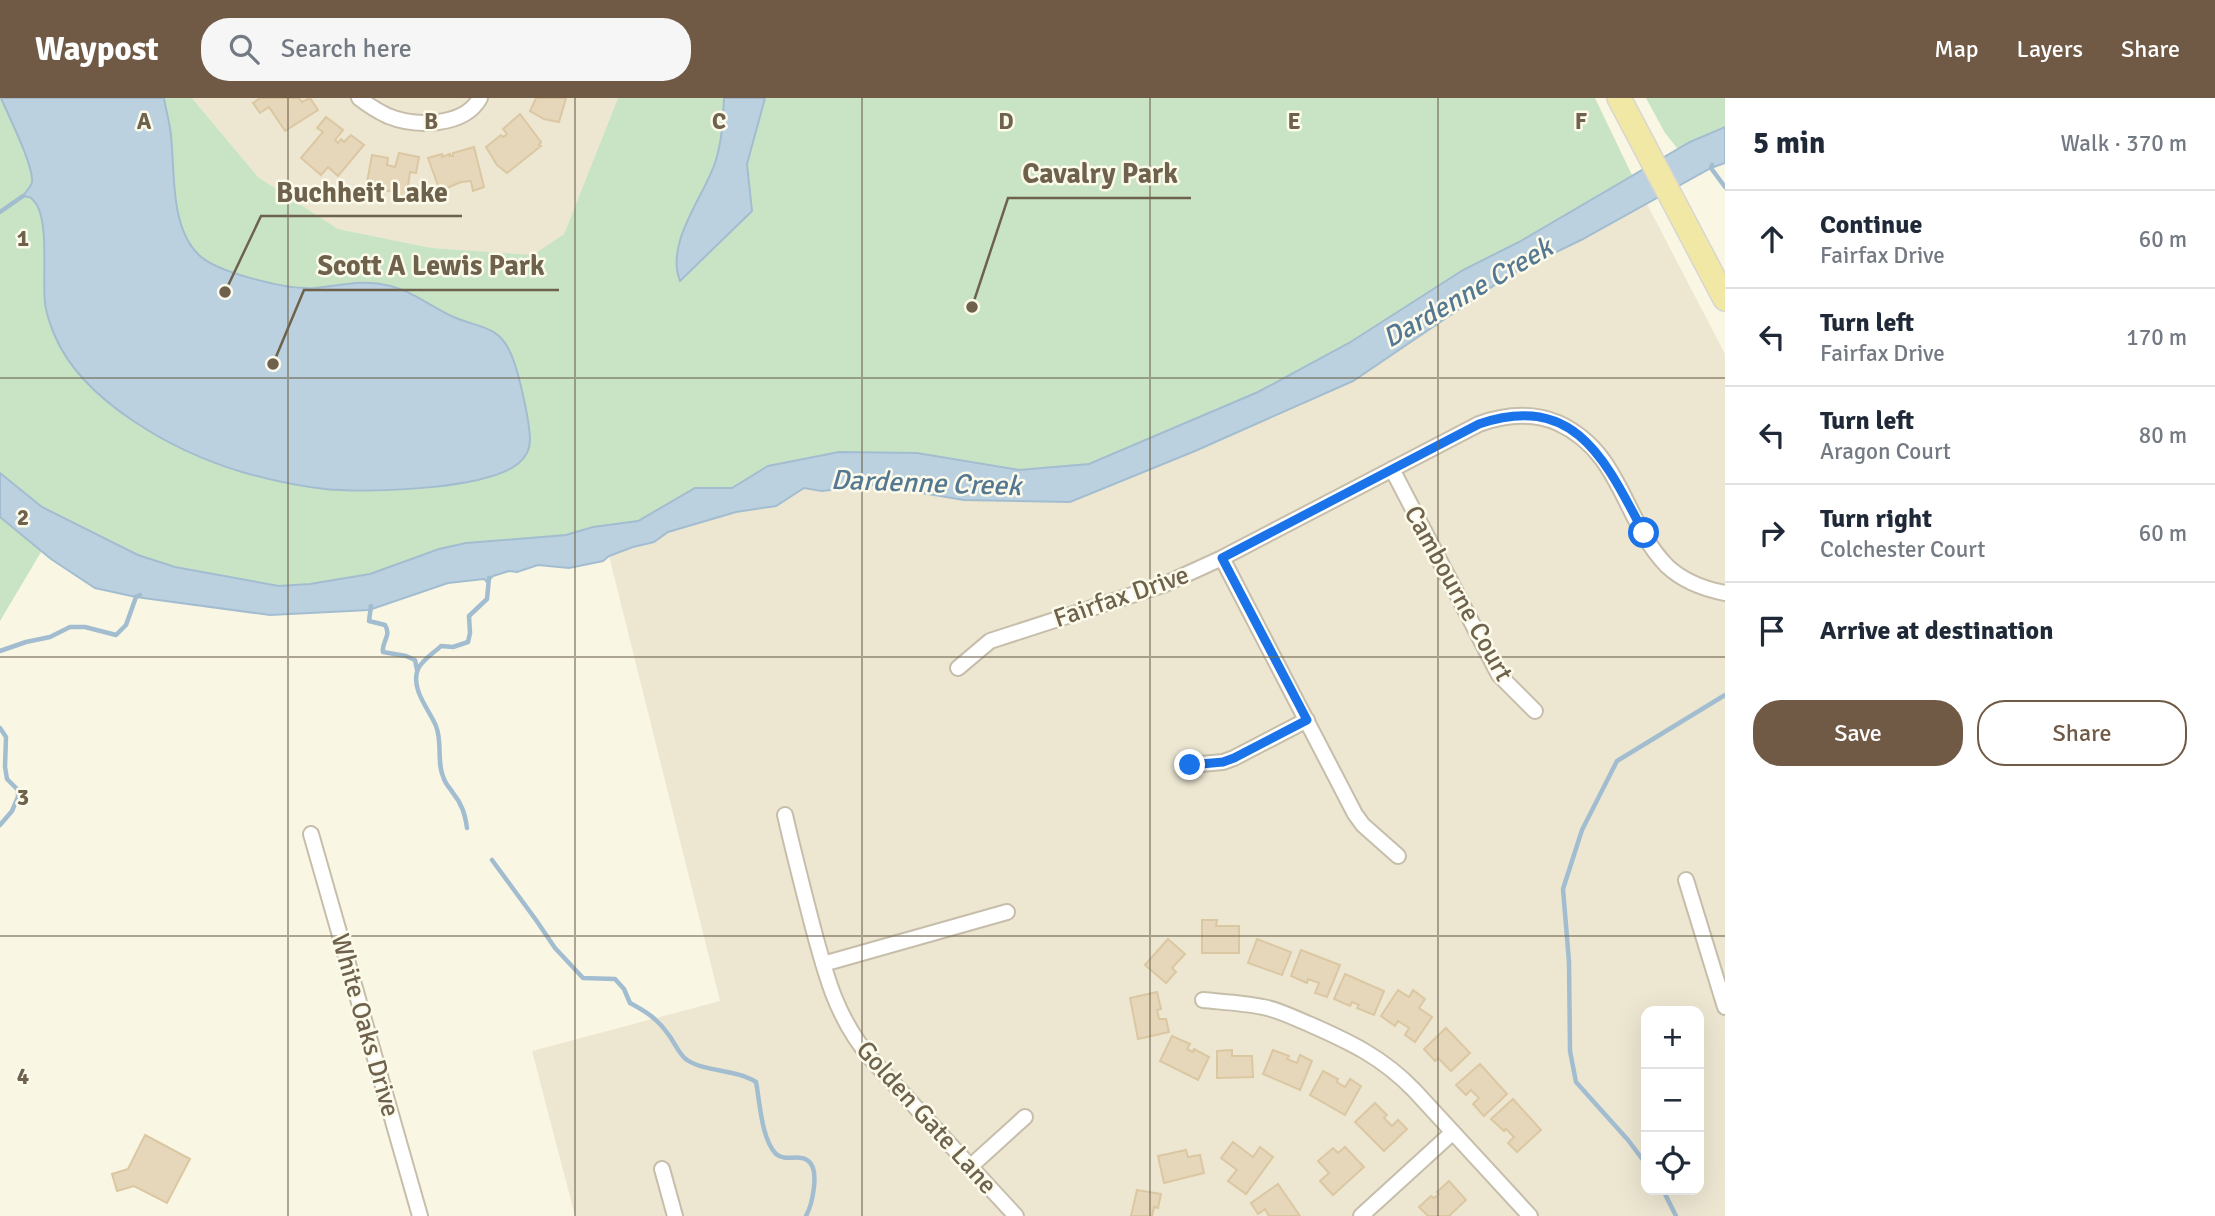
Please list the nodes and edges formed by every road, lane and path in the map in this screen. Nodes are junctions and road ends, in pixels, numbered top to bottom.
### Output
1 (359, 98) edge
2 (480, 98) edge
3 (1622, 103) edge
4 (1725, 299) edge
5 (1392, 469) junction
6 (1222, 558) junction
7 (1725, 593) edge
8 (958, 668) dead end
9 (1535, 711) dead end
10 (1307, 720) junction
11 (1190, 765) dead end
12 (786, 815) dead end
13 (311, 834) dead end
14 (1398, 856) dead end
15 (1686, 880) dead end
16 (1007, 912) dead end
17 (823, 964) junction
18 (1203, 1000) dead end
19 (1725, 1007) edge
20 (1025, 1117) dead end
21 (1453, 1132) junction
22 (971, 1166) junction
23 (662, 1169) dead end
24 (421, 1216) edge
25 (675, 1216) edge
26 (1016, 1216) edge
27 (1361, 1216) edge
28 (1530, 1216) edge

1 - 2 street
3 - 4 main road
5 - 6 street, Fairfax Drive
5 - 7 street, Fairfax Drive
5 - 9 street, Cambourne Court
6 - 8 street, Fairfax Drive
6 - 10 street
10 - 11 street
10 - 14 street
12 - 17 street, Golden Gate Lane
13 - 24 street, White Oaks Drive
15 - 19 street
16 - 17 street
17 - 22 street, Golden Gate Lane
18 - 21 street
20 - 22 street
21 - 27 street
21 - 28 street
22 - 26 street, Golden Gate Lane
23 - 25 street

